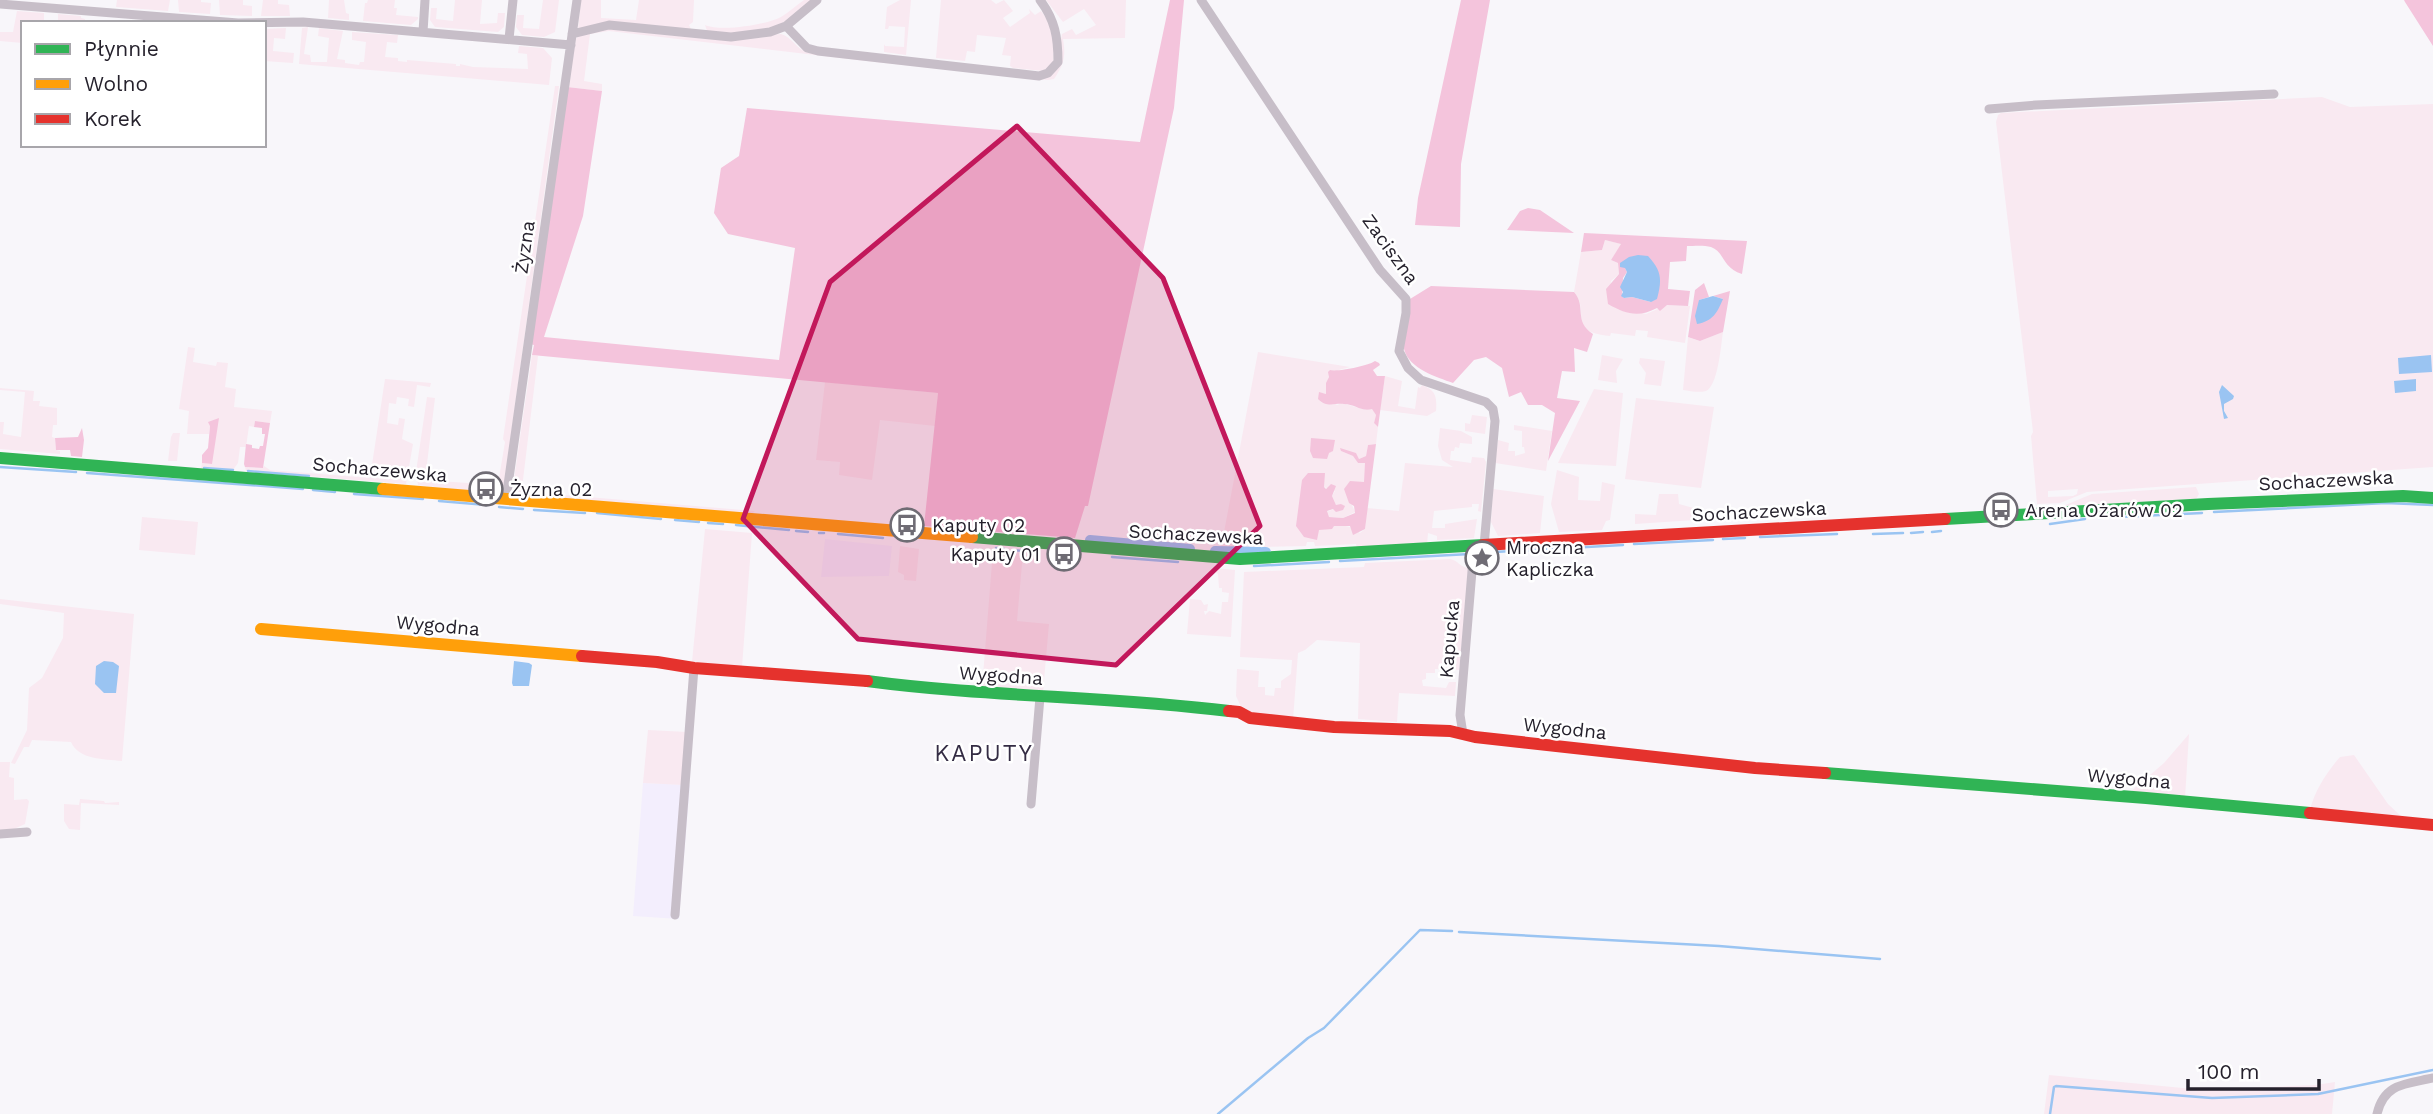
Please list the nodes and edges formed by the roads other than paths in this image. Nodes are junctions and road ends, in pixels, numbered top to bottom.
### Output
1 (425, 0) edge
2 (513, 0) edge
3 (577, 0) edge
4 (817, 0) edge
5 (1040, 0) edge
6 (1201, 0) edge
7 (0, 4) edge
8 (213, 21) edge
9 (266, 23) edge
10 (786, 26) junction
11 (423, 32) junction
12 (572, 34) junction
13 (509, 39) junction
14 (571, 45) junction
15 (2274, 94) dead end
16 (1989, 109) dead end
17 (0, 458) edge
18 (2433, 498) edge
19 (506, 499) junction
20 (1479, 547) junction
21 (261, 629) dead end
22 (694, 668) junction
23 (1040, 697) junction
24 (1463, 734) junction
25 (1031, 804) dead end
26 (2433, 825) edge
27 (27, 832) dead end
28 (0, 834) edge
29 (675, 915) dead end
30 (2433, 1078) edge
31 (2377, 1114) edge

1 - 11 street
2 - 13 street
3 - 12 street, Żyzna
4 - 10 street
5 - 10 street
6 - 20 street, Zaciszna
7 - 8 street
9 - 11 street
10 - 12 street
11 - 13 street
12 - 14 street, Żyzna
13 - 14 street
14 - 19 street, Żyzna
15 - 16 street
17 - 19 street, Sochaczewska
18 - 20 street, Sochaczewska
19 - 20 street, Sochaczewska
20 - 24 street, Kapucka
21 - 22 street, Wygodna
22 - 23 street, Wygodna
22 - 29 street
23 - 24 street, Wygodna
23 - 25 street
24 - 26 street, Wygodna
27 - 28 street
30 - 31 street

